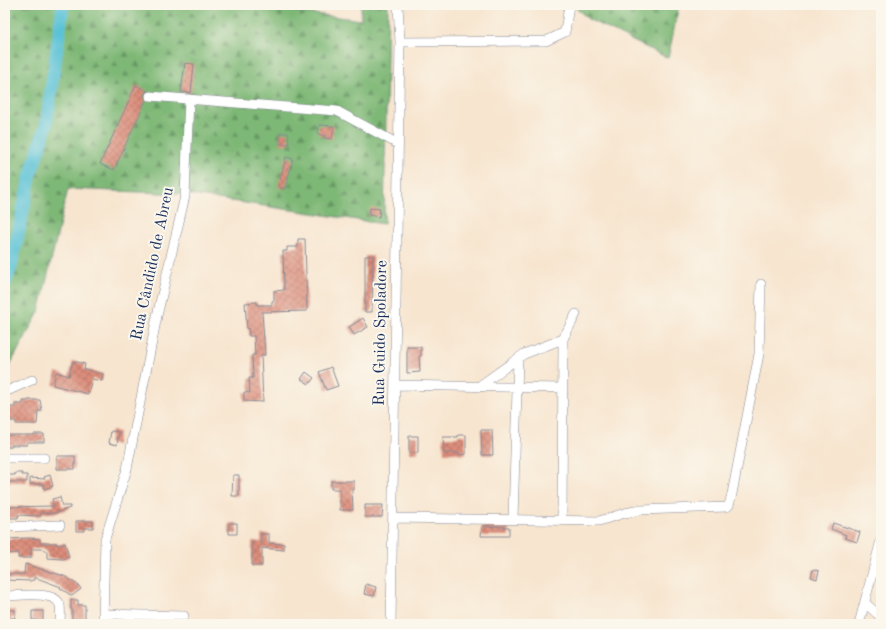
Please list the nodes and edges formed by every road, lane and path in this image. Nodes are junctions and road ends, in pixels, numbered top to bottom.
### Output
1 (398, 5) edge
2 (569, 5) edge
3 (400, 42) junction
4 (150, 96) dead end
5 (189, 99) junction
6 (398, 144) junction
7 (761, 284) dead end
8 (576, 314) dead end
9 (563, 339) junction
10 (518, 359) junction
11 (32, 380) dead end
12 (395, 386) junction
13 (478, 387) junction
14 (517, 388) junction
15 (563, 388) junction
16 (5, 392) edge
17 (5, 458) edge
18 (44, 458) dead end
19 (393, 518) junction
20 (513, 519) junction
21 (562, 520) junction
22 (60, 525) dead end
23 (5, 527) edge
24 (880, 546) edge
25 (5, 596) edge
26 (864, 603) junction
27 (103, 614) junction
28 (184, 616) dead end
29 (881, 616) edge
30 (60, 624) edge
31 (103, 624) edge
32 (391, 624) edge
33 (859, 624) edge

1 - 3 street, Rua Guido Spoladore
2 - 3 street
3 - 6 street, Rua Guido Spoladore
4 - 5 street
5 - 6 street
5 - 27 street, Rua Cândido de Abreu
6 - 12 street, Rua Guido Spoladore
7 - 21 street
8 - 9 street
9 - 10 street
9 - 15 street
10 - 13 street
10 - 14 street
11 - 16 street
12 - 13 street
12 - 19 street, Rua Guido Spoladore
13 - 14 street
14 - 15 street
14 - 20 street
15 - 21 street
17 - 18 street
19 - 20 street
19 - 32 street, Rua Guido Spoladore
20 - 21 street
22 - 23 street
24 - 26 street
25 - 30 street
26 - 29 street
26 - 33 street
27 - 28 street
27 - 31 street, Rua Cândido de Abreu

